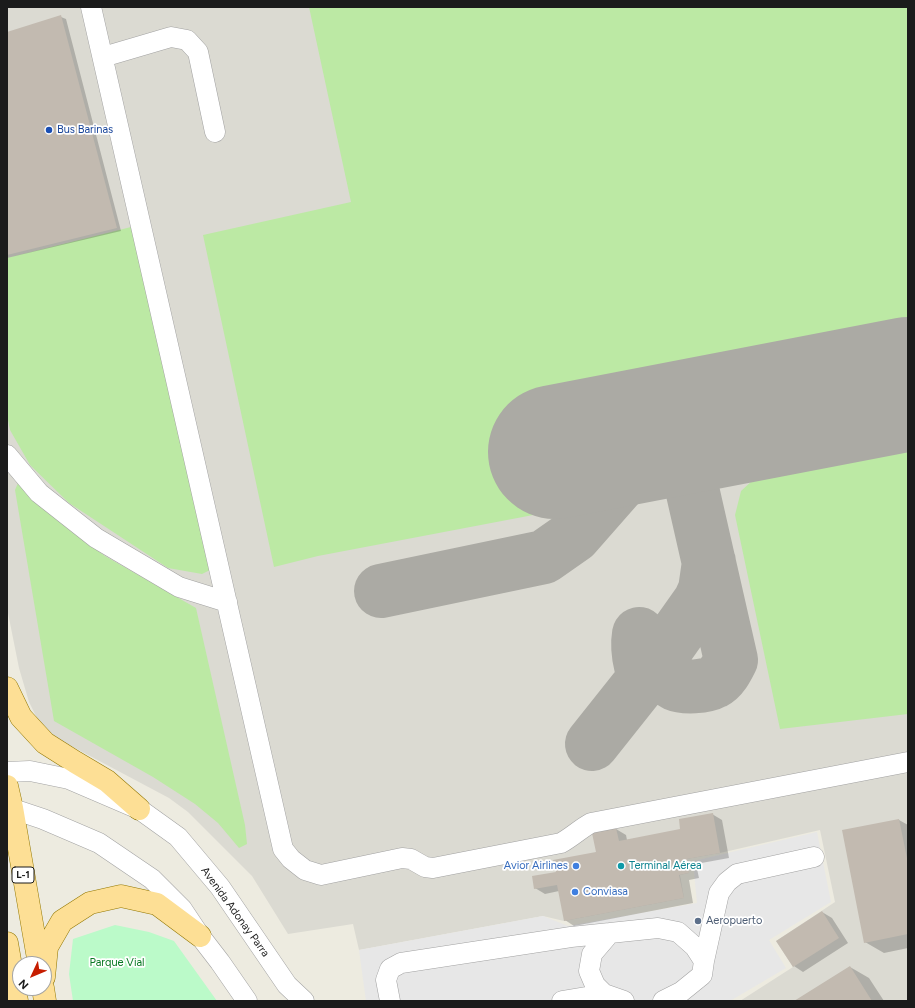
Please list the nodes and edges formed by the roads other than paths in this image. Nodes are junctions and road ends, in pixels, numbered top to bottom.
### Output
1 (91, 7) edge
2 (103, 58) junction
3 (215, 132) dead end
4 (7, 455) edge
5 (227, 602) junction
6 (7, 688) edge
7 (908, 762) edge
8 (7, 772) edge
9 (7, 786) edge
10 (10, 807) edge
11 (139, 809) junction
12 (814, 858) dead end
13 (610, 933) junction
14 (200, 936) junction
15 (7, 944) edge
16 (38, 956) edge
17 (46, 956) edge
18 (703, 968) junction
19 (12, 982) edge
20 (604, 994) junction
21 (247, 1001) edge
22 (304, 1001) edge
23 (390, 1001) edge
24 (562, 1001) edge
25 (624, 1001) edge
26 (663, 1001) edge
27 (692, 1001) edge

1 - 2 street
2 - 3 street
2 - 5 street
4 - 5 street
5 - 7 street
6 - 11 main road
8 - 11 street, Avenida Adonay Parra
9 - 10 main road, L-1
10 - 14 street
10 - 16 main road, L-1
11 - 22 street, Avenida Adonay Parra
12 - 18 street
13 - 18 street
13 - 20 street
13 - 23 street
14 - 17 main road
14 - 21 street
15 - 19 main road
18 - 26 street
18 - 27 street
20 - 24 street
20 - 25 street

